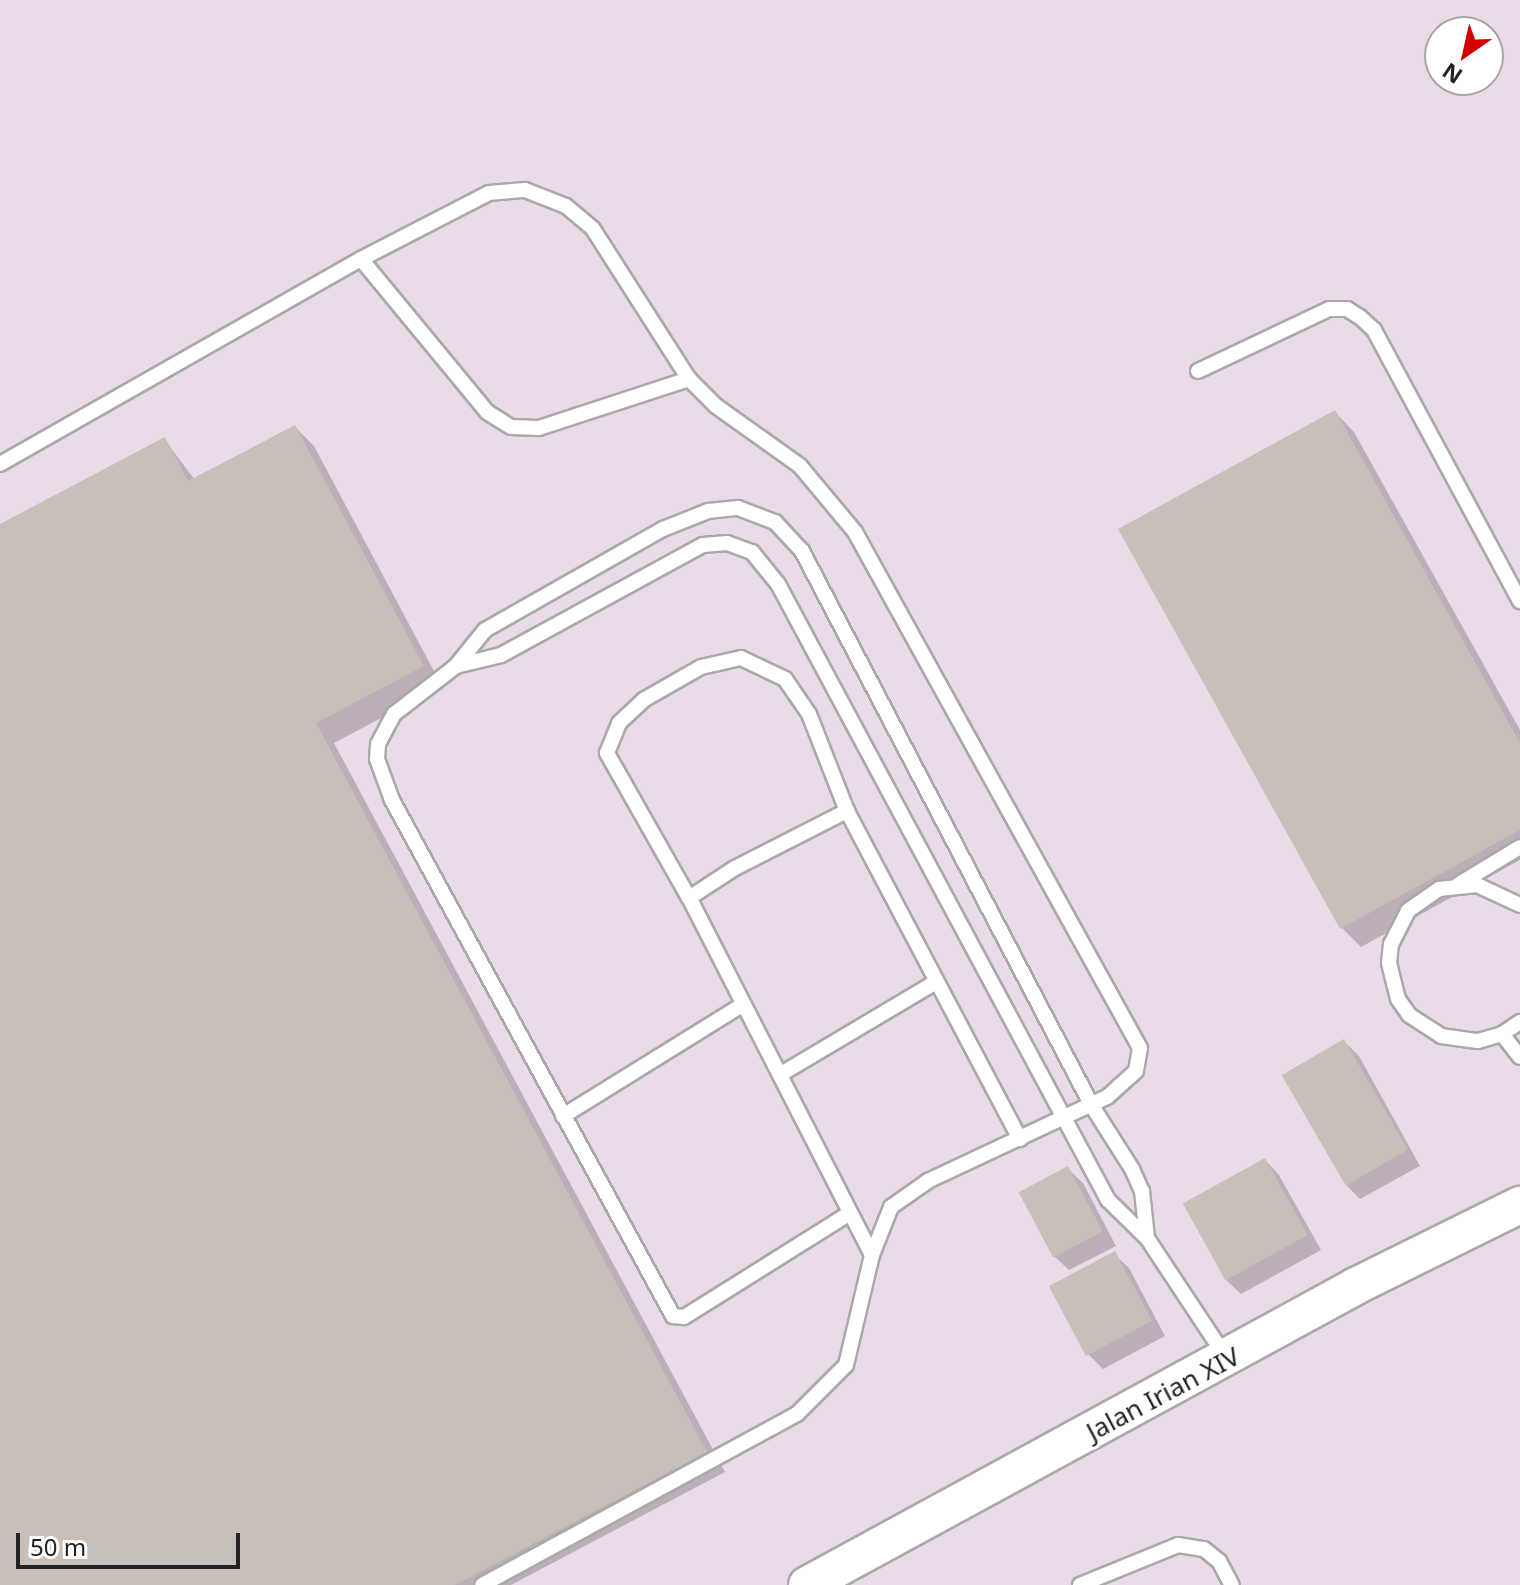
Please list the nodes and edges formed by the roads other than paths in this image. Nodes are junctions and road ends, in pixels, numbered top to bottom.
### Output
1 (361, 259) junction
2 (1198, 371) dead end
3 (689, 379) junction
4 (0, 464) edge
5 (1520, 601) edge
6 (456, 666) junction
7 (847, 811) junction
8 (1520, 847) edge
9 (1458, 884) junction
10 (689, 898) junction
11 (1520, 905) edge
12 (934, 983) junction
13 (742, 1005) junction
14 (1520, 1022) edge
15 (1502, 1034) junction
16 (1520, 1057) edge
17 (781, 1074) junction
18 (1092, 1106) junction
19 (563, 1116) junction
20 (1066, 1119) junction
21 (1020, 1139) junction
22 (1520, 1205) edge
23 (850, 1213) junction
24 (1147, 1238) junction
25 (872, 1255) junction
26 (1228, 1359) junction
27 (482, 1585) edge
28 (807, 1585) edge
29 (1080, 1585) edge
30 (1232, 1585) edge

1 - 3 lane
1 - 3 lane
1 - 4 lane
2 - 5 lane
3 - 18 lane
6 - 18 lane
6 - 19 lane
6 - 20 lane
7 - 10 lane
7 - 10 lane
7 - 12 lane
8 - 9 lane
9 - 11 lane
9 - 15 lane
10 - 13 lane
12 - 17 lane
12 - 21 lane
13 - 17 lane
13 - 19 lane
14 - 15 lane
15 - 16 lane
17 - 23 lane
18 - 20 lane
18 - 24 lane
19 - 23 lane
20 - 21 lane
20 - 24 lane
21 - 25 lane
22 - 26 street, Jalan Irian XIV
23 - 25 lane
24 - 26 lane
25 - 27 lane
26 - 28 street, Jalan Irian XIV
29 - 30 lane

